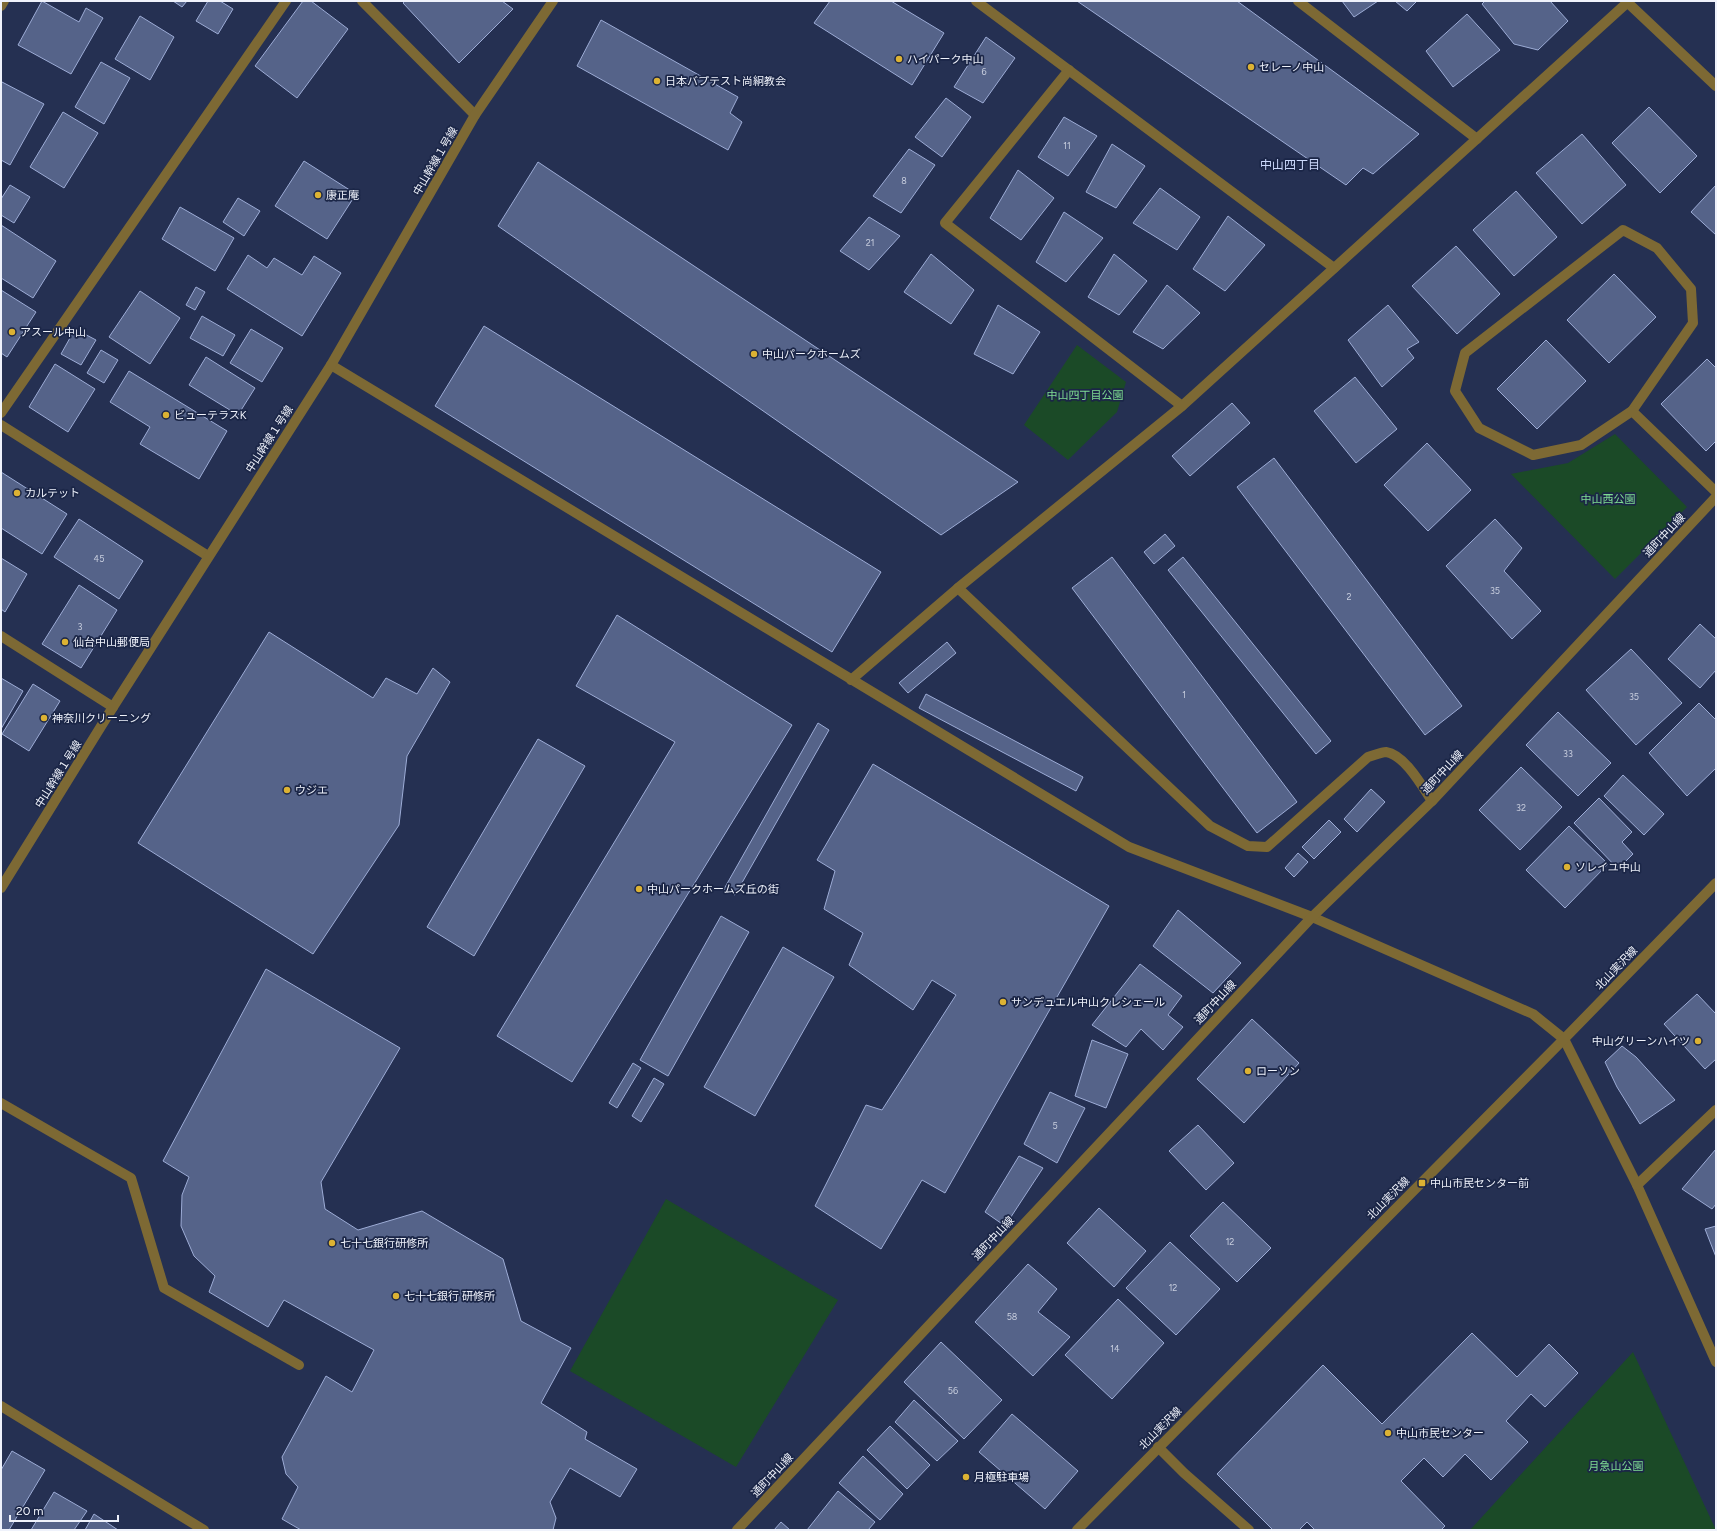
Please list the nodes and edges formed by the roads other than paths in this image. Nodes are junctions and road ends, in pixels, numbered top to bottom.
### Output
1 (4, 1) edge
2 (286, 1) edge
3 (362, 1) edge
4 (553, 1) edge
5 (976, 1) edge
6 (1298, 1) edge
7 (1627, 2) edge
8 (1, 6) edge
9 (1069, 70) junction
10 (1716, 86) edge
11 (475, 115) junction
12 (1478, 139) junction
13 (1334, 268) junction
14 (331, 366) junction
15 (1182, 406) junction
16 (1632, 411) junction
17 (1, 413) edge
18 (1, 425) edge
19 (1716, 492) edge
20 (1716, 497) edge
21 (208, 556) junction
22 (958, 588) junction
23 (1, 636) edge
24 (851, 680) junction
25 (113, 707) junction
26 (1432, 801) junction
27 (5, 873) edge
28 (1716, 883) edge
29 (1, 888) edge
30 (1312, 917) junction
31 (1564, 1039) junction
32 (1, 1103) edge
33 (1716, 1110) edge
34 (1637, 1185) junction
35 (1716, 1362) edge
36 (299, 1365) dead end
37 (1, 1406) edge
38 (1158, 1447) junction
39 (204, 1530) edge
40 (737, 1530) edge
41 (1077, 1530) edge
42 (1249, 1530) edge

1 - 8 street
2 - 17 street
3 - 11 street
4 - 11 street, 中山幹線１号線
5 - 9 street
6 - 12 street
7 - 10 street
7 - 12 street
9 - 13 street
9 - 15 street
11 - 14 street, 中山幹線１号線
12 - 13 street
13 - 15 street
14 - 21 street, 中山幹線１号線
14 - 24 street
15 - 22 street
16 - 16 street
16 - 19 street
18 - 21 street
20 - 26 street, 通町中山線
21 - 25 street, 中山幹線１号線
22 - 24 street
22 - 26 street
23 - 25 street
24 - 30 street
25 - 27 street, 中山幹線１号線
26 - 30 street, 通町中山線
27 - 29 street, 中山幹線１号線
28 - 31 street, 北山実沢線
30 - 31 street
30 - 40 street, 通町中山線
31 - 34 street
31 - 38 street, 北山実沢線
32 - 36 street
33 - 34 street
34 - 35 street
37 - 39 street
38 - 41 street, 北山実沢線
38 - 42 street

